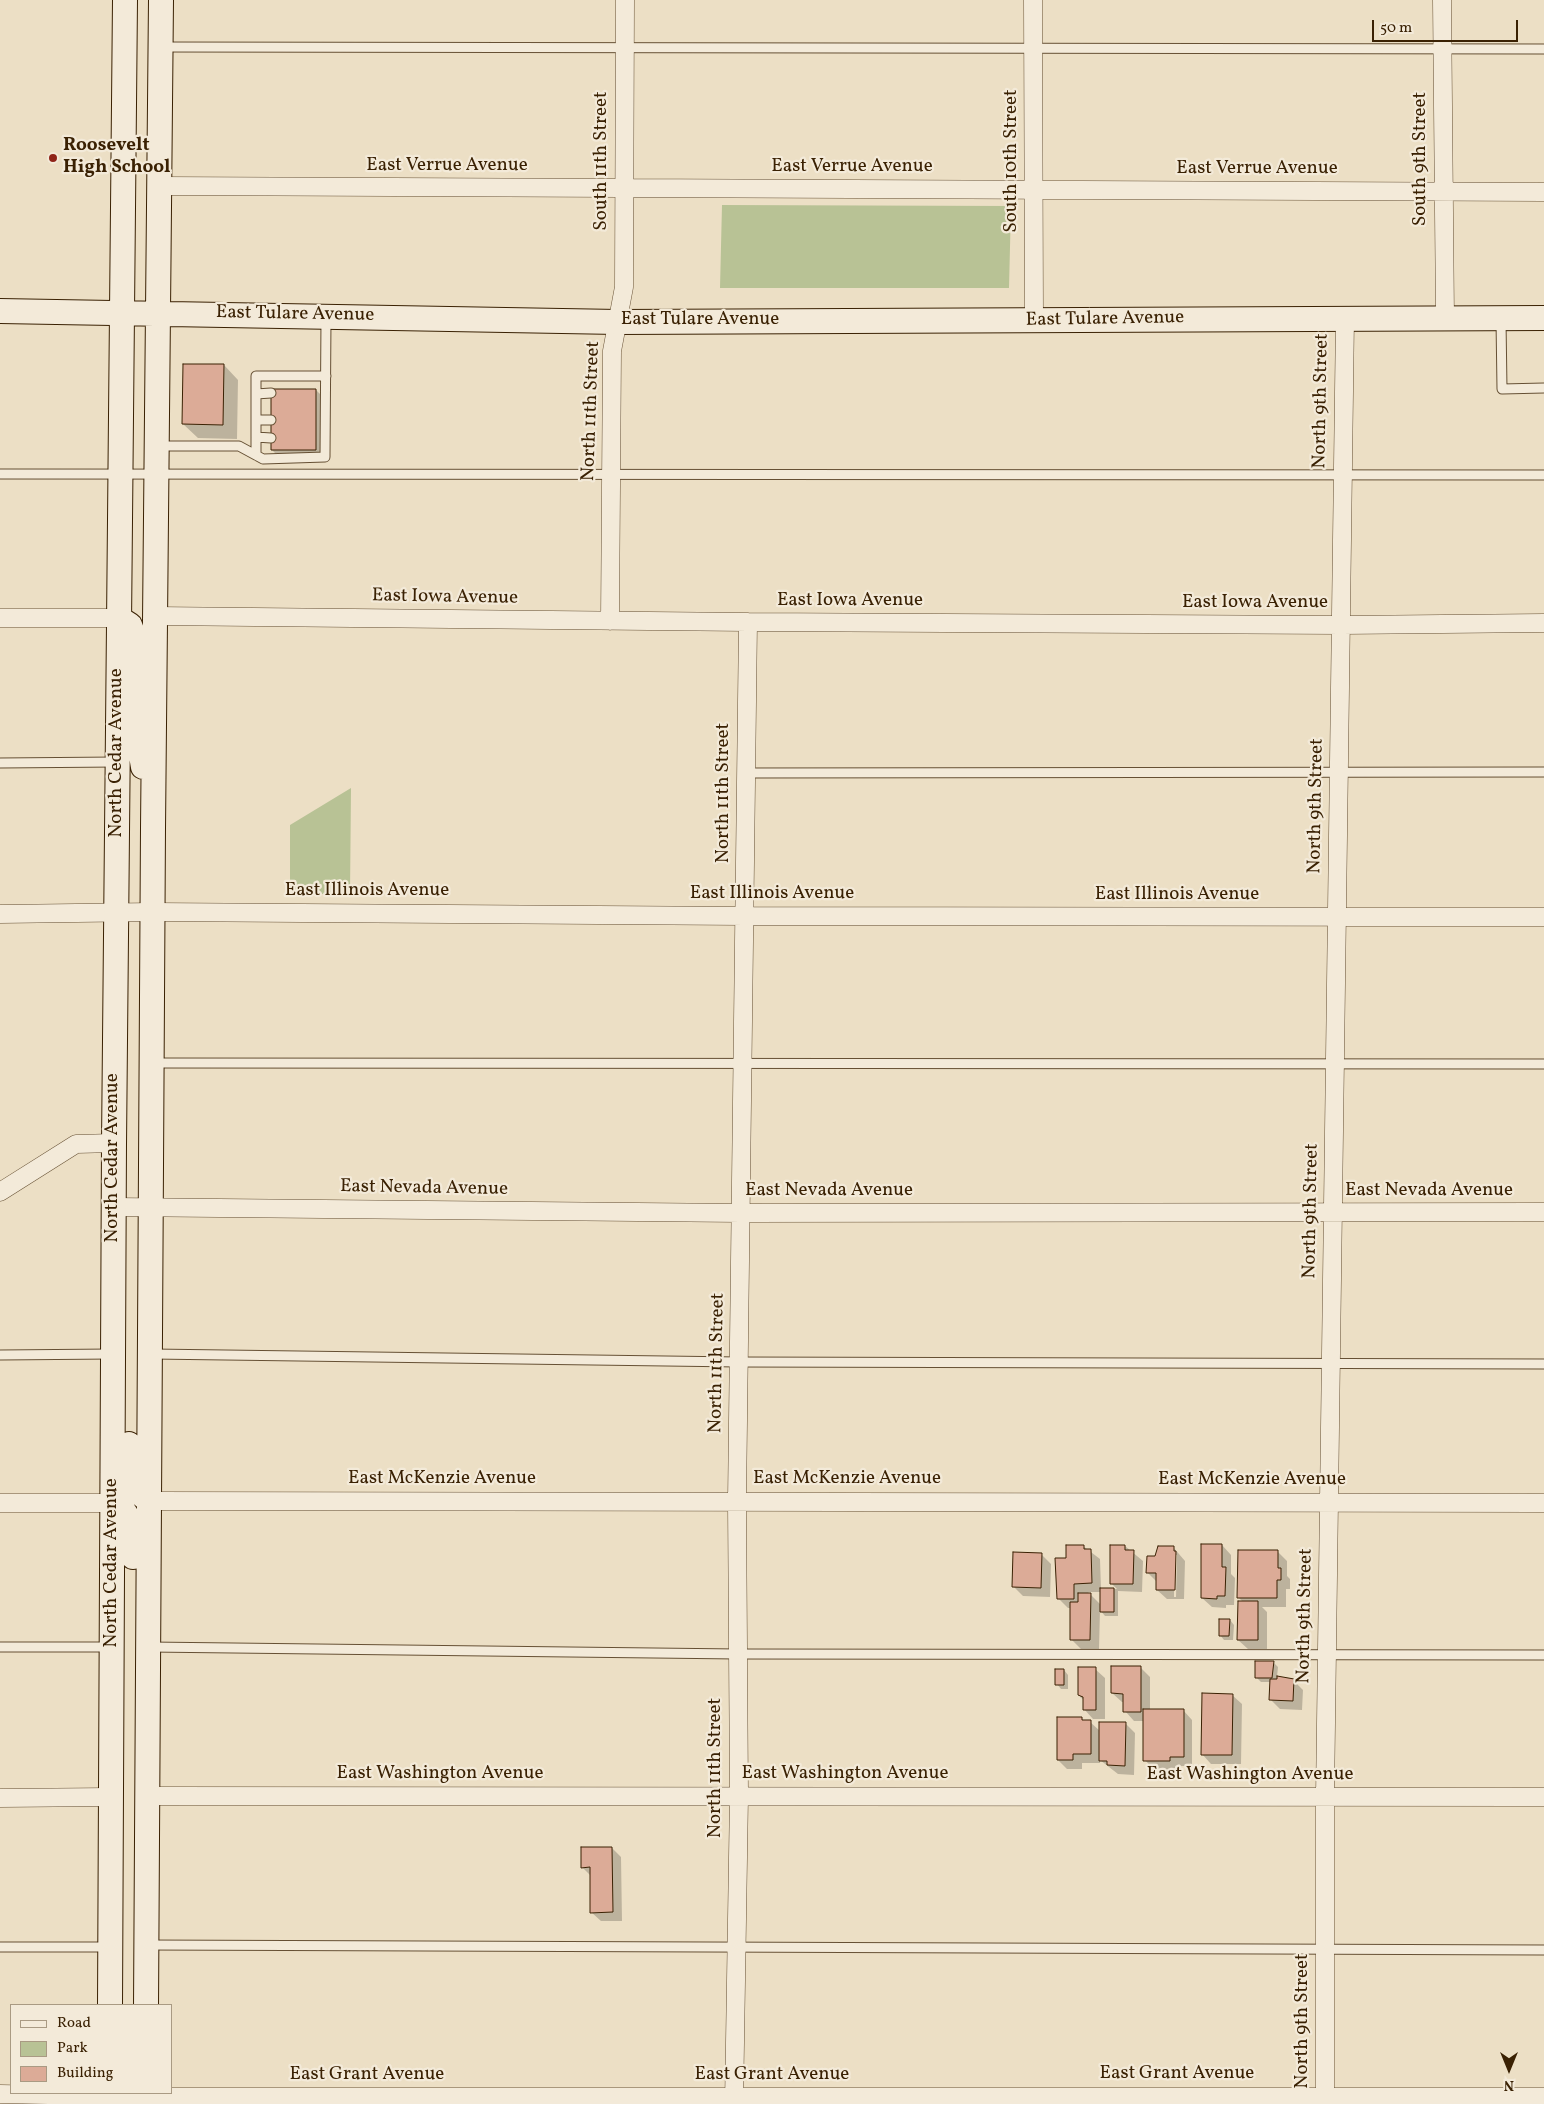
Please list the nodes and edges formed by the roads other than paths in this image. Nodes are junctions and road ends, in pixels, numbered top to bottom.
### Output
1 (125, 0) edge
2 (161, 0) edge
3 (625, 0) edge
4 (1033, 0) edge
5 (1442, 0) edge
6 (161, 47) junction
7 (625, 48) junction
8 (1033, 48) junction
9 (1442, 49) junction
10 (1544, 49) edge
11 (160, 186) junction
12 (624, 189) junction
13 (1035, 190) junction
14 (1444, 192) junction
15 (1544, 192) edge
16 (0, 310) edge
17 (122, 311) junction
18 (158, 312) junction
19 (326, 316) junction
20 (1445, 317) junction
21 (1501, 317) junction
22 (1346, 318) junction
23 (1544, 318) edge
24 (1034, 321) junction
25 (618, 322) junction
26 (326, 376) junction
27 (1544, 388) edge
28 (271, 393) dead end
29 (256, 394) junction
30 (256, 420) junction
31 (271, 420) dead end
32 (256, 437) junction
33 (271, 438) dead end
34 (157, 446) junction
35 (256, 455) junction
36 (157, 473) junction
37 (0, 474) edge
38 (121, 474) junction
39 (611, 474) junction
40 (1342, 475) junction
41 (1544, 475) edge
42 (155, 616) junction
43 (0, 618) edge
44 (118, 618) junction
45 (610, 621) junction
46 (748, 622) junction
47 (1544, 623) edge
48 (1342, 625) junction
49 (118, 762) junction
50 (0, 763) edge
51 (1338, 772) junction
52 (1544, 772) edge
53 (746, 773) junction
54 (153, 828) junction
55 (117, 912) junction
56 (152, 912) junction
57 (0, 914) edge
58 (745, 916) junction
59 (1544, 917) edge
60 (1338, 918) junction
61 (152, 1063) junction
62 (743, 1064) junction
63 (1335, 1064) junction
64 (1544, 1064) edge
65 (114, 1143) junction
66 (0, 1192) edge
67 (114, 1207) junction
68 (150, 1207) junction
69 (1544, 1212) edge
70 (741, 1213) junction
71 (1334, 1213) junction
72 (114, 1354) junction
73 (149, 1354) junction
74 (0, 1355) edge
75 (739, 1362) junction
76 (1332, 1364) junction
77 (1544, 1364) edge
78 (149, 1501) junction
79 (737, 1501) junction
80 (1329, 1502) junction
81 (0, 1503) edge
82 (113, 1503) junction
83 (1544, 1503) edge
84 (0, 1647) edge
85 (112, 1647) junction
86 (149, 1647) junction
87 (738, 1654) junction
88 (1327, 1654) junction
89 (1544, 1655) edge
90 (146, 1796) junction
91 (739, 1796) junction
92 (110, 1797) junction
93 (1325, 1797) junction
94 (1544, 1797) edge
95 (0, 1798) edge
96 (146, 1945) junction
97 (0, 1946) edge
98 (110, 1947) junction
99 (737, 1948) junction
100 (1325, 1949) junction
101 (1544, 1950) edge
102 (110, 2004) edge
103 (146, 2004) edge
104 (0, 2094) edge
105 (1544, 2096) edge
106 (109, 2097) edge
107 (145, 2098) edge
108 (734, 2100) edge
109 (1325, 2100) edge

1 - 17 main road, North Cedar Avenue
2 - 6 main road, North Cedar Avenue
3 - 7 street, South 11th Street
4 - 8 street, South 10th Street
5 - 9 street, South 9th Street
6 - 7 lane
6 - 11 main road, North Cedar Avenue
7 - 8 lane
7 - 12 street, South 11th Street
8 - 9 lane
8 - 13 street, South 10th Street
9 - 10 lane
9 - 14 street, South 9th Street
11 - 12 street, East Verrue Avenue
11 - 18 main road, North Cedar Avenue
12 - 13 street, East Verrue Avenue
12 - 25 street, South 11th Street
13 - 14 street, East Verrue Avenue
13 - 24 street, South 10th Street
14 - 15 street, East Verrue Avenue
14 - 20 street, South 9th Street
16 - 17 main road, East Tulare Avenue
17 - 18 main road, East Tulare Avenue
17 - 38 main road, North Cedar Avenue
18 - 19 main road, East Tulare Avenue
18 - 34 main road, North Cedar Avenue
19 - 25 main road, East Tulare Avenue
19 - 26 lane
20 - 21 main road, East Tulare Avenue
20 - 22 main road, East Tulare Avenue
21 - 23 main road, East Tulare Avenue
21 - 27 lane
22 - 24 main road, East Tulare Avenue
22 - 40 street, North 9th Street
24 - 25 main road, East Tulare Avenue
25 - 39 street, North 11th Street
26 - 29 lane
26 - 35 lane
28 - 29 lane
29 - 30 lane
30 - 31 lane
30 - 32 lane
32 - 33 lane
32 - 35 lane
34 - 35 lane
34 - 36 main road, North Cedar Avenue
36 - 38 lane
36 - 39 lane
36 - 42 main road, North Cedar Avenue
37 - 38 lane
38 - 44 main road, North Cedar Avenue
39 - 40 lane
39 - 45 street, North 11th Street
40 - 41 lane
40 - 48 street, North 9th Street
42 - 45 street, East Iowa Avenue
42 - 54 main road, North Cedar Avenue
43 - 44 street
44 - 49 main road, North Cedar Avenue
44 - 54 main road
45 - 46 street, East Iowa Avenue
46 - 48 street, East Iowa Avenue
46 - 53 street, North 11th Street
47 - 48 street, East Iowa Avenue
48 - 51 street, North 9th Street
49 - 50 lane
49 - 55 main road, North Cedar Avenue
51 - 52 lane
51 - 53 lane
51 - 60 street, North 9th Street
53 - 58 street, North 11th Street
54 - 56 main road, North Cedar Avenue
55 - 56 street, East Illinois Avenue
55 - 57 street, East Illinois Avenue
55 - 65 main road, North Cedar Avenue
56 - 58 street, East Illinois Avenue
56 - 61 main road, North Cedar Avenue
58 - 60 street, East Illinois Avenue
58 - 62 street, North 11th Street
59 - 60 street, East Illinois Avenue
60 - 63 street, North 9th Street
61 - 62 lane
61 - 68 main road, North Cedar Avenue
62 - 63 lane
62 - 70 street, North 11th Street
63 - 64 lane
63 - 71 street, North 9th Street
65 - 66 street
65 - 67 main road, North Cedar Avenue
67 - 68 street, East Nevada Avenue
67 - 72 main road, North Cedar Avenue
68 - 70 street, East Nevada Avenue
68 - 73 main road, North Cedar Avenue
69 - 71 street, East Nevada Avenue
70 - 71 street, East Nevada Avenue
70 - 75 street, North 11th Street
71 - 76 street, North 9th Street
72 - 74 lane
72 - 78 main road
72 - 82 main road, North Cedar Avenue
73 - 75 lane
73 - 78 main road, North Cedar Avenue
75 - 76 lane
75 - 79 street, North 11th Street
76 - 77 lane
76 - 80 street, North 9th Street
78 - 79 street, East McKenzie Avenue
78 - 86 main road, North Cedar Avenue
79 - 80 street, East McKenzie Avenue
79 - 87 street, North 11th Street
80 - 83 street, East McKenzie Avenue
80 - 88 street, North 9th Street
81 - 82 street
82 - 85 main road, North Cedar Avenue
82 - 86 main road
84 - 85 lane
85 - 92 main road, North Cedar Avenue
86 - 87 lane
86 - 90 main road, North Cedar Avenue
87 - 88 lane
87 - 91 street, North 11th Street
88 - 89 lane
88 - 93 street, North 9th Street
90 - 91 street, East Washington Avenue
90 - 96 main road, North Cedar Avenue
91 - 93 street, East Washington Avenue
91 - 99 street, North 11th Street
92 - 95 street
92 - 98 main road, North Cedar Avenue
93 - 94 street, East Washington Avenue
93 - 100 street, North 9th Street
96 - 99 lane
96 - 103 main road, North Cedar Avenue
97 - 98 lane
98 - 102 main road, North Cedar Avenue
99 - 100 lane
99 - 108 street, North 11th Street
100 - 101 lane
100 - 109 street, North 9th Street
104 - 106 street, East Grant Avenue
105 - 109 street, East Grant Avenue
106 - 107 street, East Grant Avenue
107 - 108 street, East Grant Avenue
108 - 109 street, East Grant Avenue

